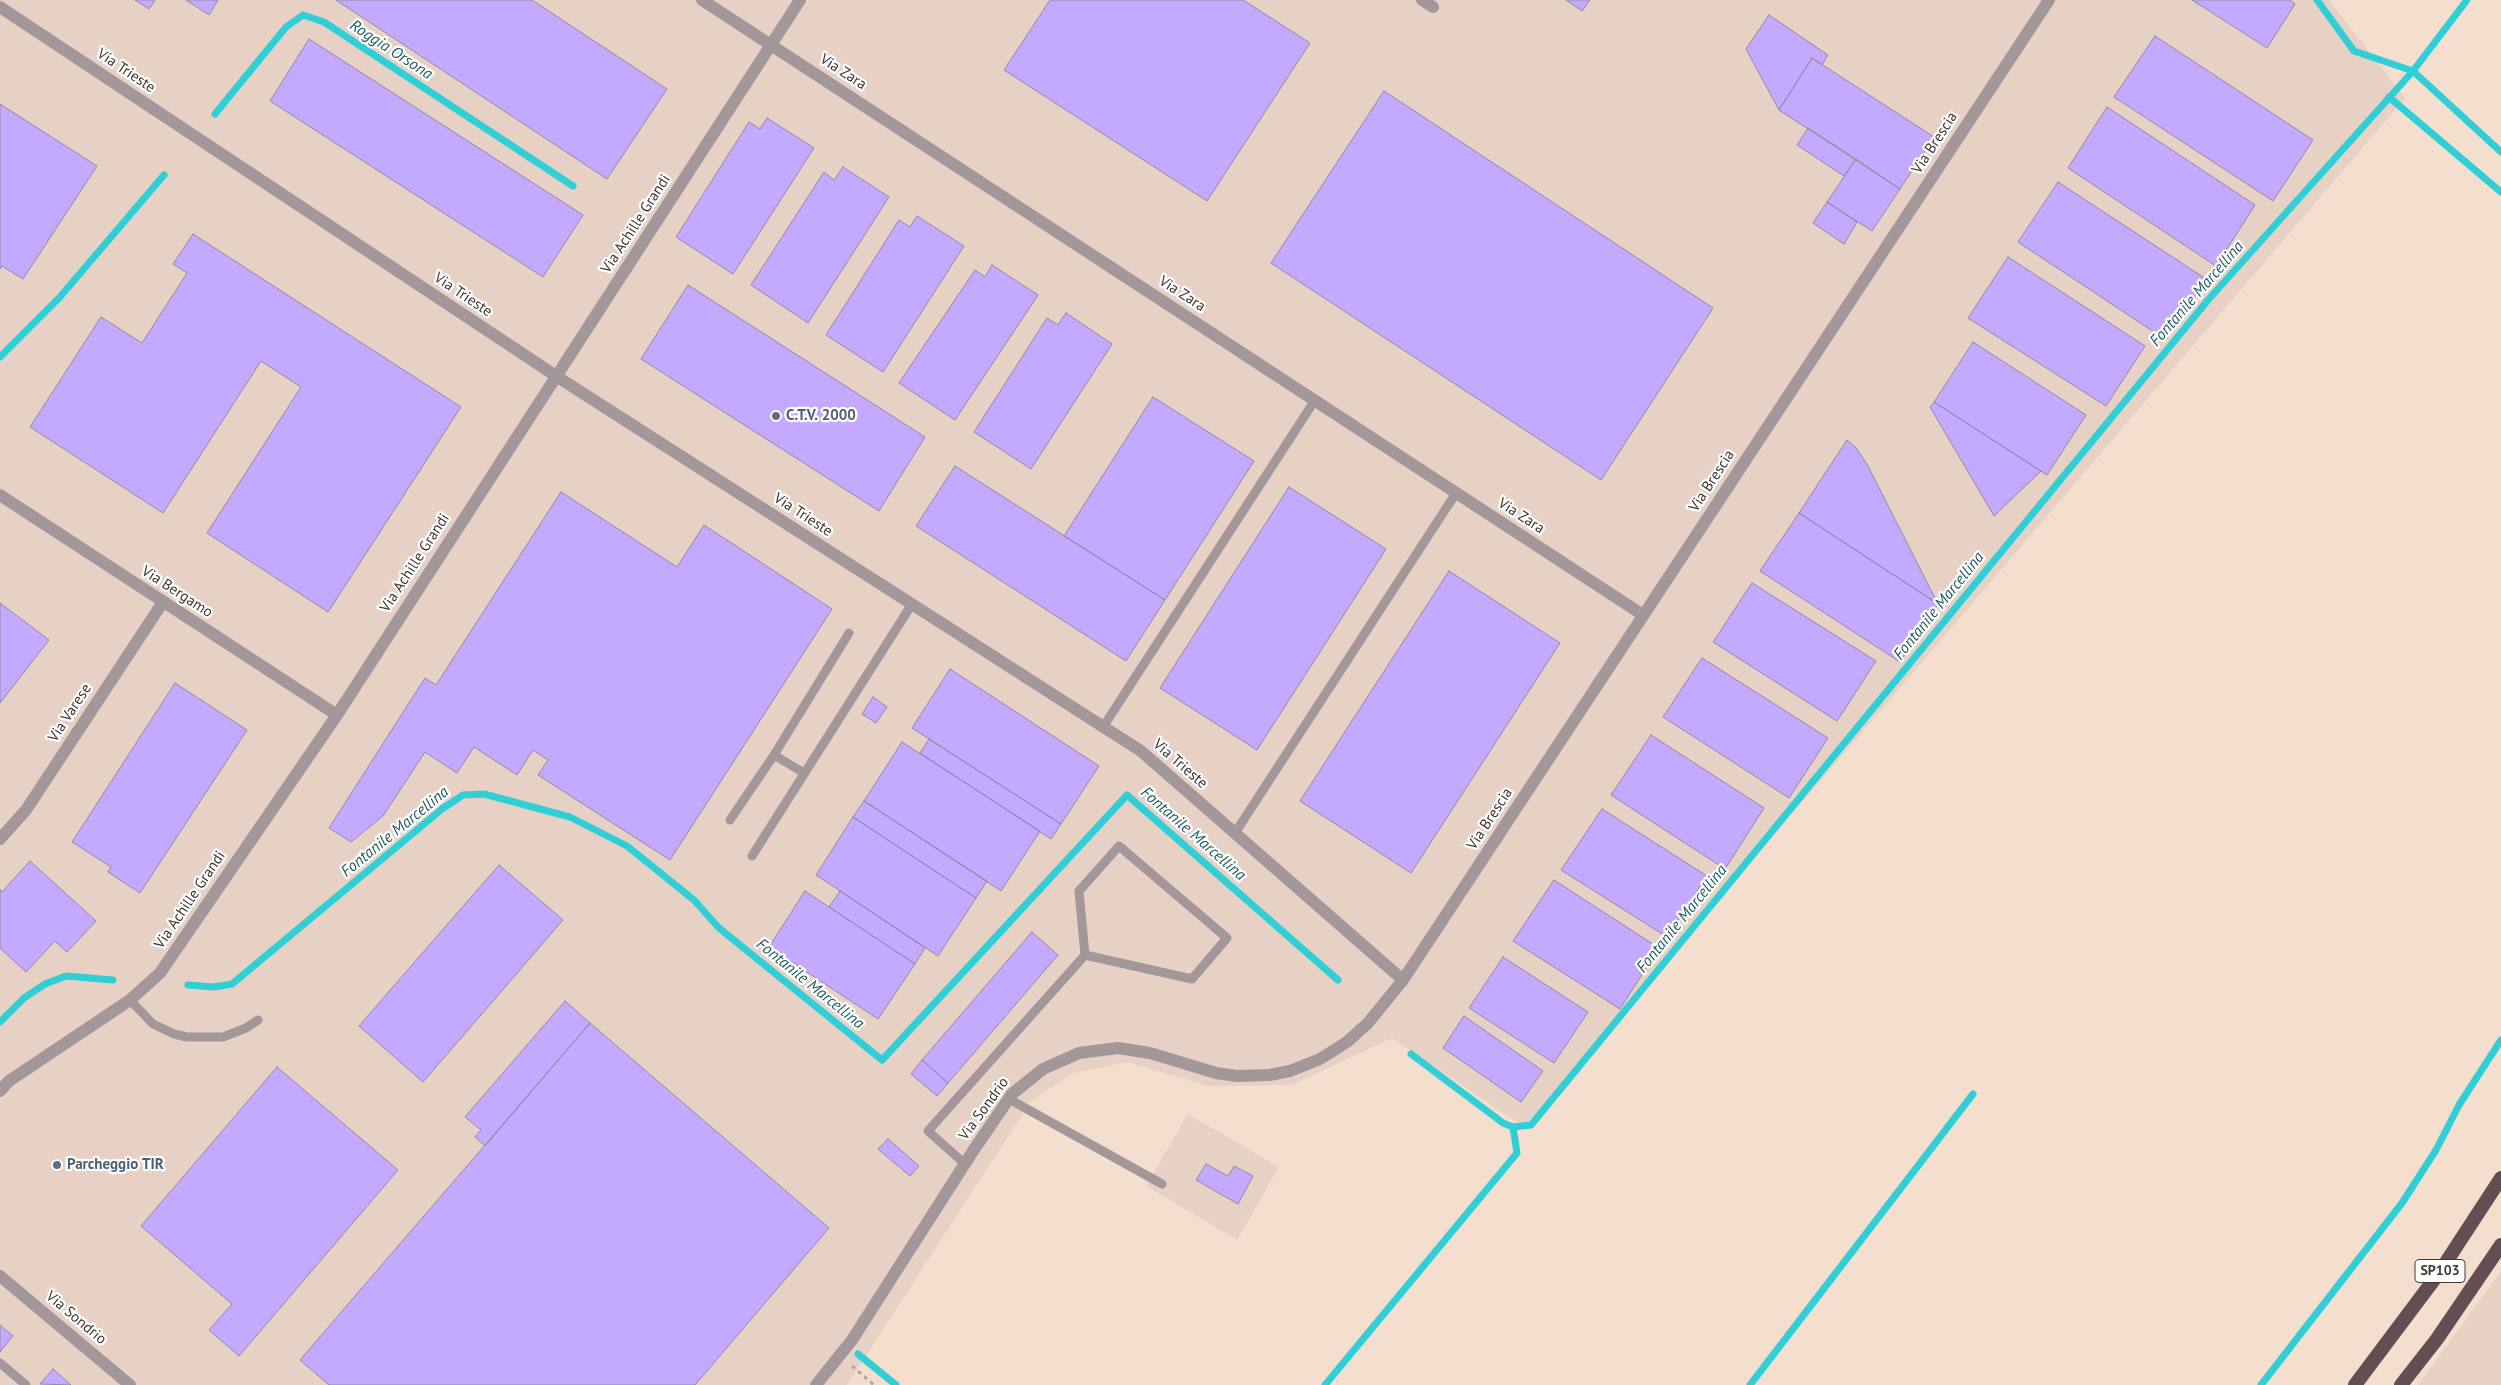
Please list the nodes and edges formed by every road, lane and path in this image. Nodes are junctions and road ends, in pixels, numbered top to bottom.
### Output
1 (702, 0) edge
2 (800, 0) edge
3 (1422, 0) edge
4 (2049, 0) edge
5 (0, 7) edge
6 (1433, 7) dead end
7 (771, 45) junction
8 (556, 376) junction
9 (1315, 400) junction
10 (1456, 493) junction
11 (0, 495) edge
12 (164, 602) junction
13 (912, 604) junction
14 (1643, 616) junction
15 (850, 633) dead end
16 (336, 715) junction
17 (1103, 727) junction
18 (774, 755) junction
19 (804, 773) junction
20 (730, 820) dead end
21 (1235, 833) junction
22 (0, 839) edge
23 (752, 856) dead end
24 (1085, 955) junction
25 (1403, 980) junction
26 (130, 1000) junction
27 (258, 1020) dead end
28 (0, 1091) edge
29 (1009, 1099) junction
30 (965, 1164) junction
31 (2501, 1178) edge
32 (1162, 1184) dead end
33 (2501, 1245) edge
34 (0, 1276) edge
35 (839, 1356) junction
36 (0, 1363) edge
37 (26, 1385) edge
38 (130, 1385) edge
39 (816, 1385) edge
40 (874, 1385) edge
41 (2355, 1385) edge
42 (2402, 1385) edge

1 - 7 street, Via Zara
2 - 7 street, Via Achille Grandi
3 - 6 street
4 - 14 street, Via Brescia
5 - 8 street, Via Trieste
7 - 8 street, Via Achille Grandi
7 - 9 street, Via Zara
8 - 13 street, Via Trieste
8 - 16 street, Via Achille Grandi
9 - 10 street, Via Zara
9 - 17 lane
10 - 14 street, Via Zara
10 - 21 lane
11 - 12 street, Via Bergamo
12 - 16 street, Via Bergamo
12 - 22 street, Via Varese
13 - 17 street, Via Trieste
13 - 19 lane
14 - 25 street, Via Brescia
15 - 18 lane
16 - 26 street, Via Achille Grandi
17 - 21 street, Via Trieste
18 - 19 lane
18 - 20 lane
19 - 23 lane
21 - 25 street, Via Trieste
24 - 24 lane
24 - 30 lane
25 - 29 street, Via Sondrio
26 - 27 lane
26 - 28 street, Via Achille Grandi
29 - 30 street, Via Sondrio
29 - 32 lane
30 - 35 street, Via Sondrio
31 - 41 highway, SP103
33 - 42 highway, SP103
34 - 38 street, Via Sondrio
35 - 39 street, Via Sondrio
35 - 40 path
36 - 37 lane

